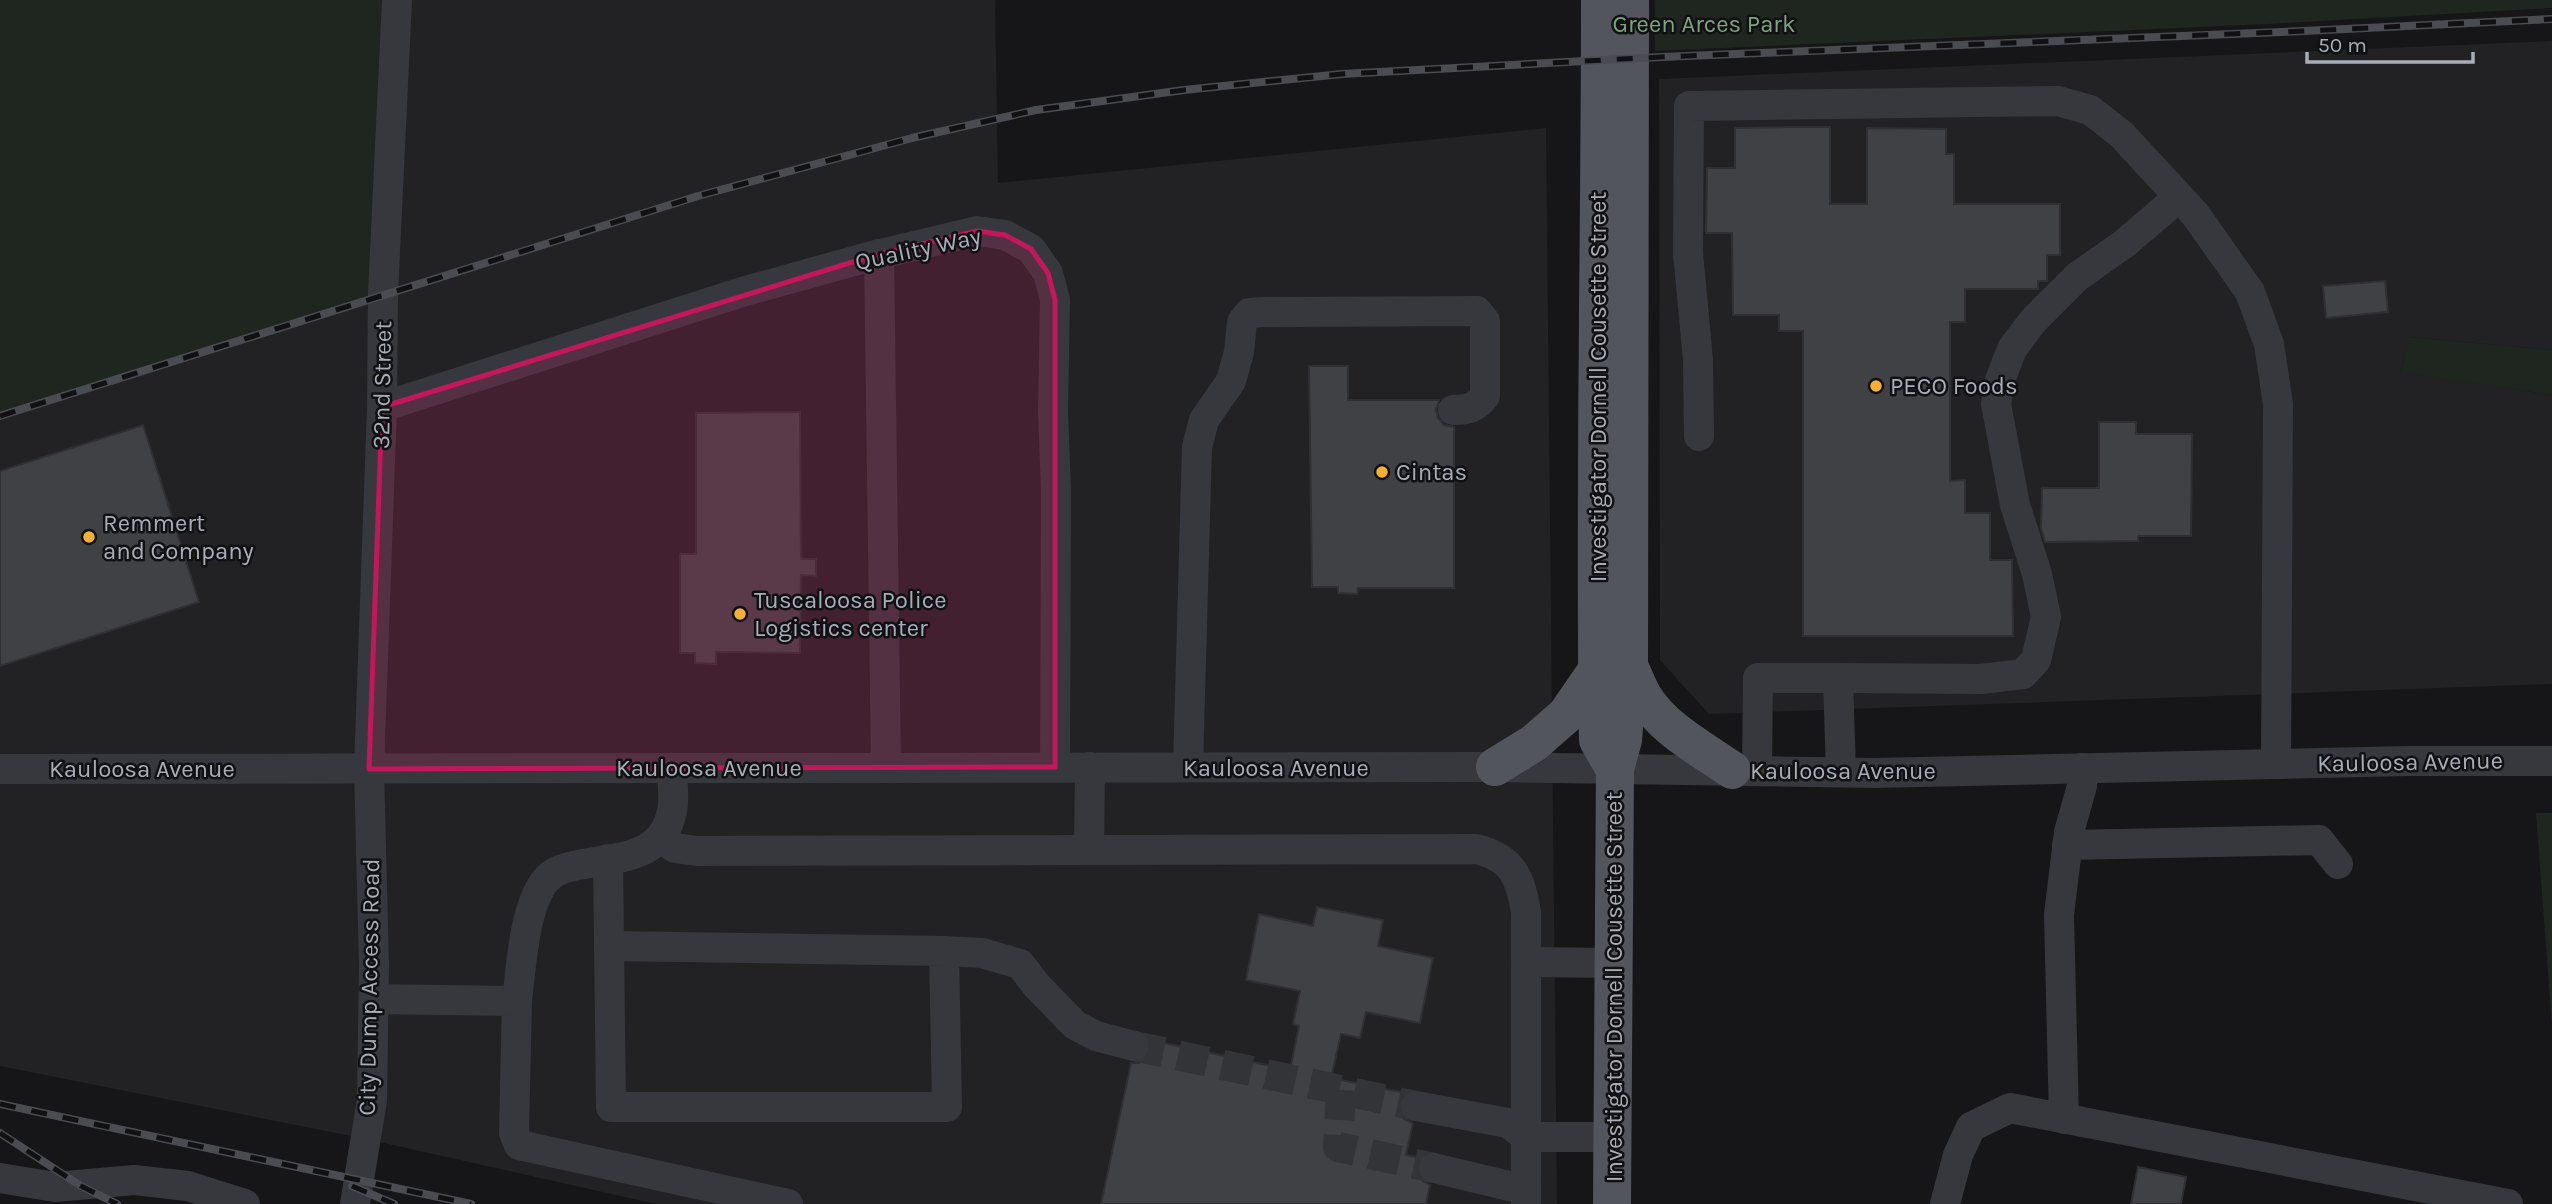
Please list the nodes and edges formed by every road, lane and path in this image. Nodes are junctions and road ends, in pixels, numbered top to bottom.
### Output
1 (397, 0) edge
2 (1600, 0) edge
3 (1630, 0) edge
4 (2179, 197) junction
5 (879, 254) junction
6 (1615, 272) junction
7 (382, 407) junction
8 (1454, 410) dead end
9 (1699, 436) dead end
10 (1613, 668) junction
11 (1838, 678) junction
12 (2552, 761) edge
13 (2276, 764) junction
14 (886, 767) junction
15 (1055, 767) junction
16 (1090, 767) junction
17 (1495, 767) junction
18 (672, 768) junction
19 (1188, 768) junction
20 (2082, 768) junction
21 (0, 769) edge
22 (369, 769) junction
23 (1615, 769) junction
24 (1744, 771) junction
25 (1841, 772) junction
26 (661, 839) junction
27 (2067, 845) junction
28 (1088, 850) junction
29 (608, 859) junction
30 (2338, 864) dead end
31 (609, 946) junction
32 (944, 951) junction
33 (1526, 962) junction
34 (1614, 963) junction
35 (374, 999) junction
36 (517, 1001) junction
37 (1135, 1046) tunnel mouth
38 (1416, 1106) tunnel mouth
39 (2064, 1119) junction
40 (1526, 1137) junction
41 (1613, 1137) junction
42 (1434, 1168) tunnel mouth
43 (0, 1178) edge
44 (1526, 1197) edge
45 (244, 1204) edge
46 (355, 1204) edge
47 (788, 1204) edge
48 (1612, 1204) edge
49 (1945, 1204) edge
50 (2508, 1204) edge

1 - 7 street, 32nd Street
2 - 6 main road, Investigator Dornell Cousette Street
3 - 6 main road, Investigator Dornell Cousette Street
4 - 9 street
4 - 11 street
4 - 13 street
5 - 7 street, Quality Way
5 - 14 street
5 - 15 street, Quality Way
6 - 10 main road, Investigator Dornell Cousette Street
7 - 22 street, 32nd Street
8 - 19 street
10 - 17 main road
10 - 23 main road, Investigator Dornell Cousette Street
10 - 24 main road
11 - 24 street
11 - 25 street
12 - 13 street, Kauloosa Avenue
13 - 20 street, Kauloosa Avenue
14 - 15 street, Kauloosa Avenue
14 - 18 street, Kauloosa Avenue
15 - 16 street, Kauloosa Avenue
16 - 19 street, Kauloosa Avenue
16 - 28 street
17 - 19 street, Kauloosa Avenue
17 - 23 street, Kauloosa Avenue
18 - 22 street, Kauloosa Avenue
18 - 26 street
20 - 25 street, Kauloosa Avenue
20 - 27 street
21 - 22 street, Kauloosa Avenue
22 - 35 street, City Dump Access Road
23 - 24 street, Kauloosa Avenue
23 - 34 main road, Investigator Dornell Cousette Street
24 - 25 street, Kauloosa Avenue
26 - 28 street
26 - 29 street
27 - 30 street
27 - 39 street
28 - 33 street
29 - 31 street
29 - 36 street
31 - 32 street
31 - 32 street
32 - 37 street
33 - 34 street
33 - 40 street
34 - 41 main road, Investigator Dornell Cousette Street
35 - 36 street
35 - 46 street, City Dump Access Road
36 - 47 street
38 - 40 street
39 - 49 street
39 - 50 street
40 - 41 street
40 - 44 street
41 - 48 main road, Investigator Dornell Cousette Street
42 - 44 street
43 - 45 street

